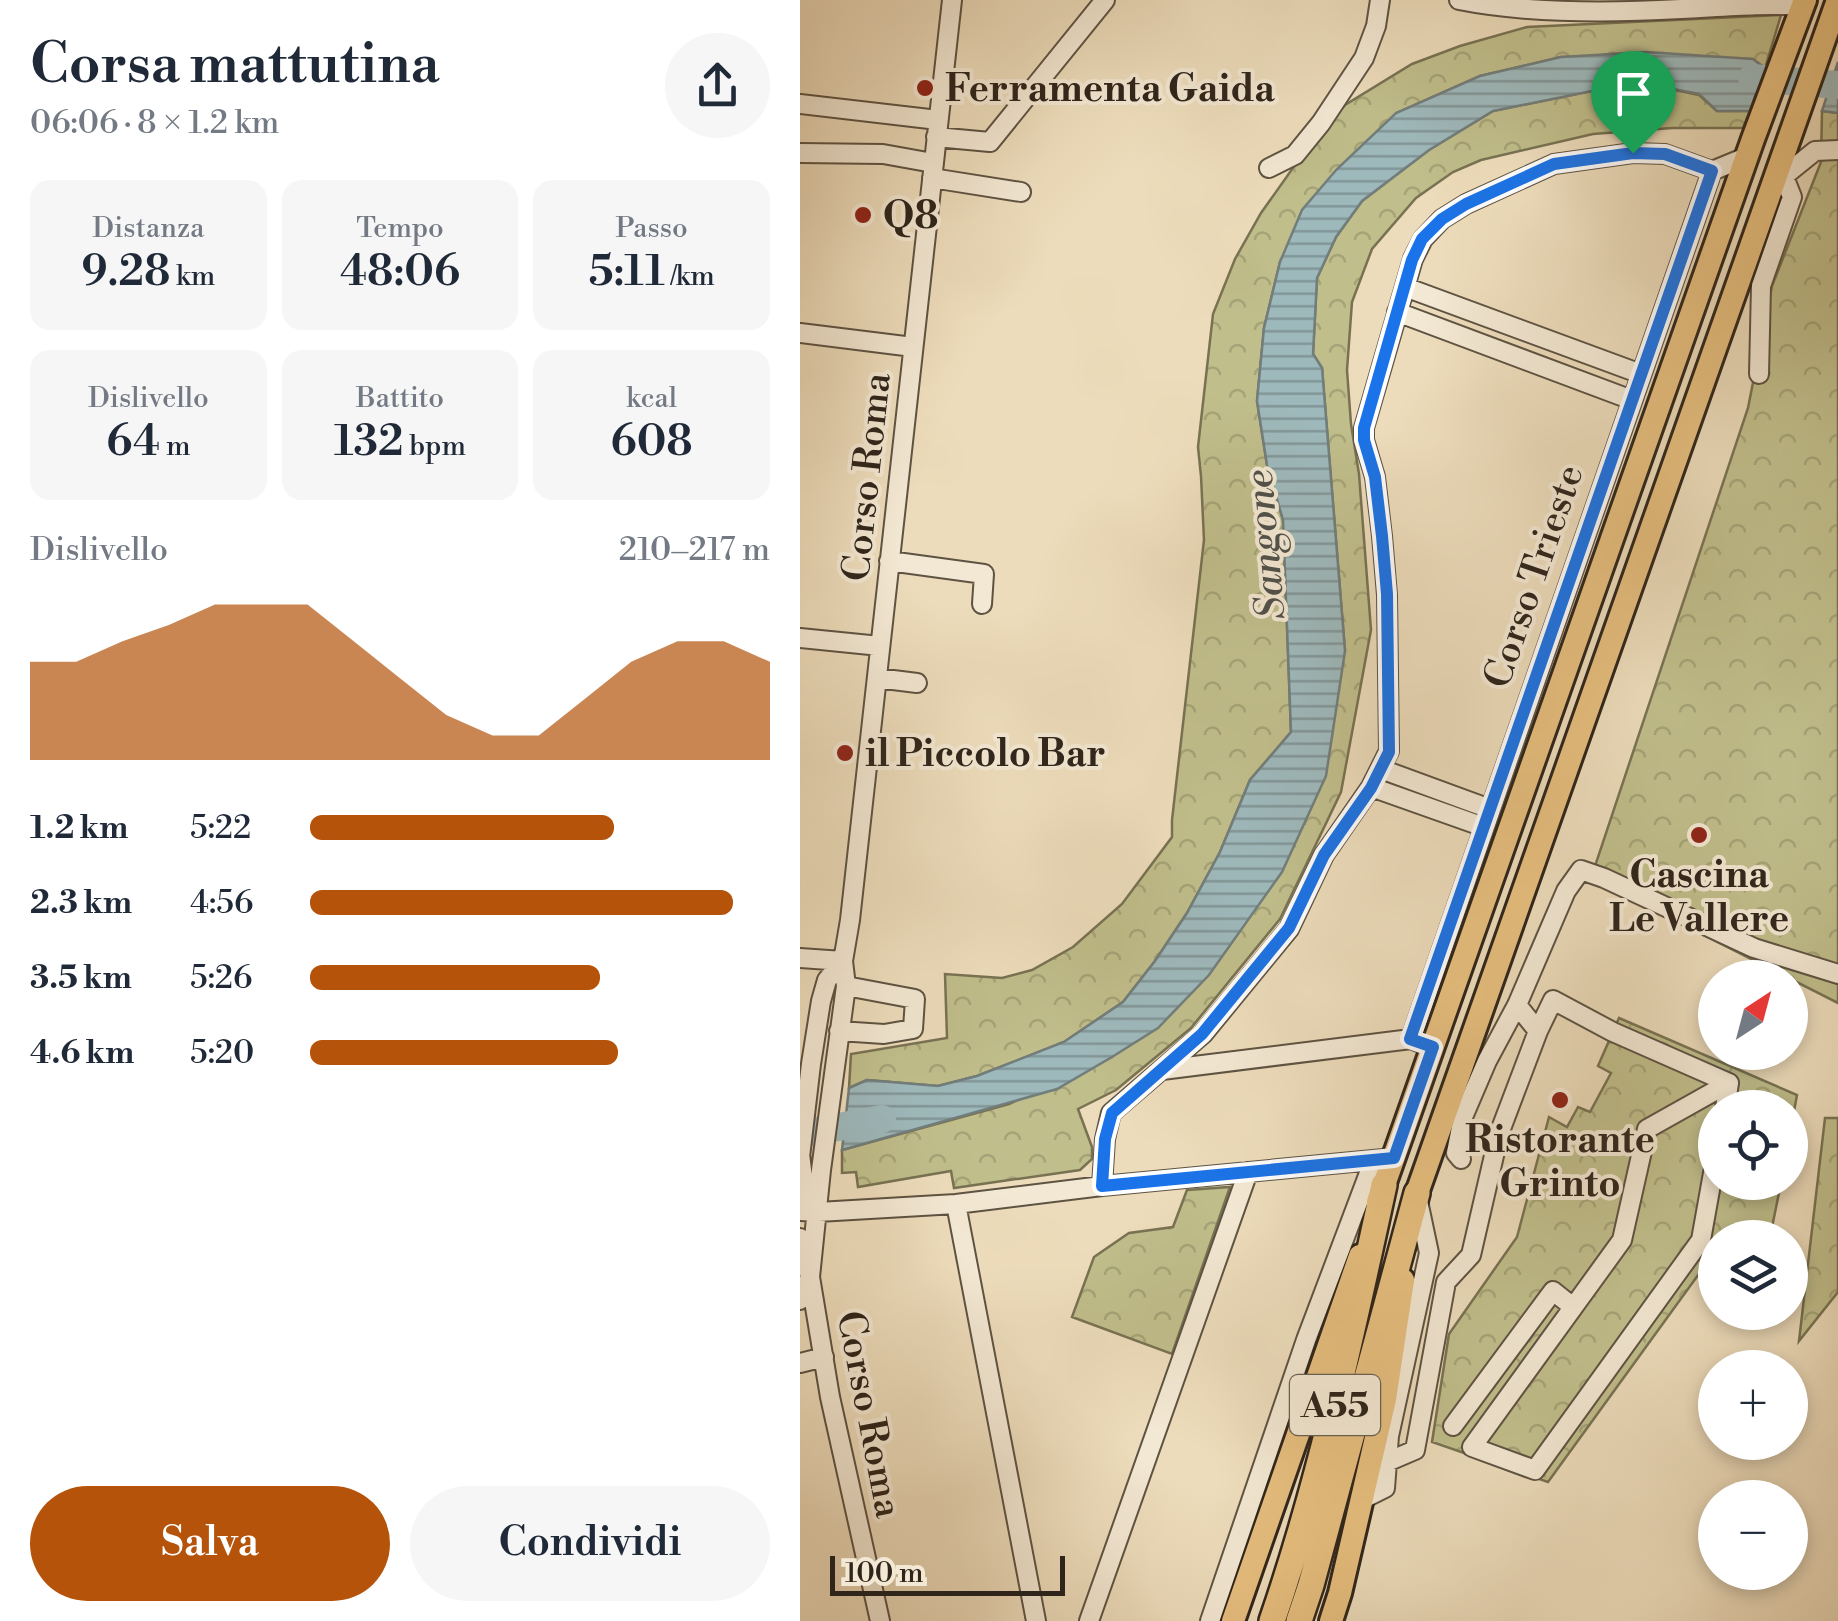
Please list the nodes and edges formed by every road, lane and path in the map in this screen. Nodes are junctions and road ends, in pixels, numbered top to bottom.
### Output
1 (952, 0) edge
2 (1106, 0) edge
3 (1380, 0) edge
4 (1460, 0) edge
5 (1838, 0) edge
6 (1779, 2) edge
7 (1804, 3) edge
8 (1634, 5) edge
9 (800, 104) edge
10 (937, 128) junction
11 (1750, 148) junction
12 (1838, 150) edge
13 (800, 153) edge
14 (1782, 163) junction
15 (1269, 168) dead end
16 (933, 170) junction
17 (1712, 171) junction
18 (1021, 192) dead end
19 (1405, 287) junction
20 (1398, 312) junction
21 (800, 333) edge
22 (913, 347) junction
23 (1641, 374) junction
24 (1759, 374) dead end
25 (1632, 400) junction
26 (890, 561) junction
27 (982, 604) dead end
28 (800, 638) edge
29 (880, 646) junction
30 (877, 678) junction
31 (917, 684) dead end
32 (1381, 769) junction
33 (1371, 788) junction
34 (1487, 818) junction
35 (800, 958) edge
36 (843, 962) junction
37 (1838, 974) edge
38 (846, 986) junction
39 (1516, 1005) junction
40 (839, 1031) junction
41 (1538, 1031) junction
42 (1422, 1043) junction
43 (1462, 1064) junction
44 (1162, 1070) junction
45 (1729, 1083) junction
46 (1728, 1090) edge
47 (800, 1155) edge
48 (1384, 1159) junction
49 (1462, 1159) dead end
50 (1248, 1172) junction
51 (1384, 1185) junction
52 (1102, 1186) junction
53 (1416, 1193) junction
54 (1708, 1200) edge
55 (956, 1204) junction
56 (809, 1212) edge
57 (800, 1238) edge
58 (810, 1278) junction
59 (800, 1300) edge
60 (1574, 1307) junction
61 (824, 1357) junction
62 (800, 1363) edge
63 (1453, 1426) dead end
64 (1387, 1462) junction
65 (1362, 1500) junction
66 (880, 1621) edge
67 (1036, 1621) edge
68 (1089, 1621) edge
69 (1210, 1621) edge
70 (1233, 1621) edge
71 (1272, 1621) edge
72 (1298, 1621) edge
73 (1331, 1621) edge

1 - 10 street, Corso Roma
2 - 10 street
3 - 15 street
4 - 8 street
5 - 14 main road
6 - 7 street
6 - 8 street
7 - 11 main road, Corso Trieste
9 - 10 street
10 - 16 street, Corso Roma
11 - 17 street
11 - 42 main road, Corso Trieste
12 - 14 street
13 - 16 street
14 - 24 street
14 - 43 main road
16 - 18 street
16 - 22 street, Corso Roma
17 - 19 street
17 - 23 street, Corso Trieste
19 - 20 street
19 - 23 street
20 - 25 street
20 - 32 street
21 - 22 street
22 - 26 street, Corso Roma
23 - 25 street, Corso Trieste
25 - 34 street, Corso Trieste
26 - 27 street
26 - 29 street, Corso Roma
28 - 29 street
29 - 30 street, Corso Roma
30 - 31 street
30 - 36 street, Corso Roma
32 - 33 street
32 - 34 street
33 - 34 street
33 - 44 street
34 - 42 street, Corso Trieste
35 - 36 street
36 - 38 street, Corso Roma
36 - 47 street, Corso Roma
37 - 39 street
38 - 40 street, Corso Roma
38 - 40 street
39 - 41 street
39 - 43 street
39 - 49 street
40 - 56 street, Corso Roma
41 - 45 street
41 - 64 street
42 - 44 street
42 - 48 main road, Corso Trieste
43 - 53 main road
44 - 52 street
45 - 46 street
45 - 60 street
47 - 56 street, Corso Roma
48 - 50 street
48 - 51 main road, Corso Trieste
48 - 69 street
50 - 52 street
50 - 68 street
51 - 70 main road, Corso Trieste
51 - 71 highway, A55
52 - 55 street
53 - 64 street
53 - 65 main road
53 - 72 highway, A55
54 - 60 street
55 - 56 street
55 - 67 street
56 - 58 street, Corso Roma
57 - 58 street, Corso Roma
58 - 59 street
58 - 61 street, Corso Roma
60 - 63 street
61 - 62 street
61 - 66 street, Corso Roma
64 - 65 street
65 - 73 main road

